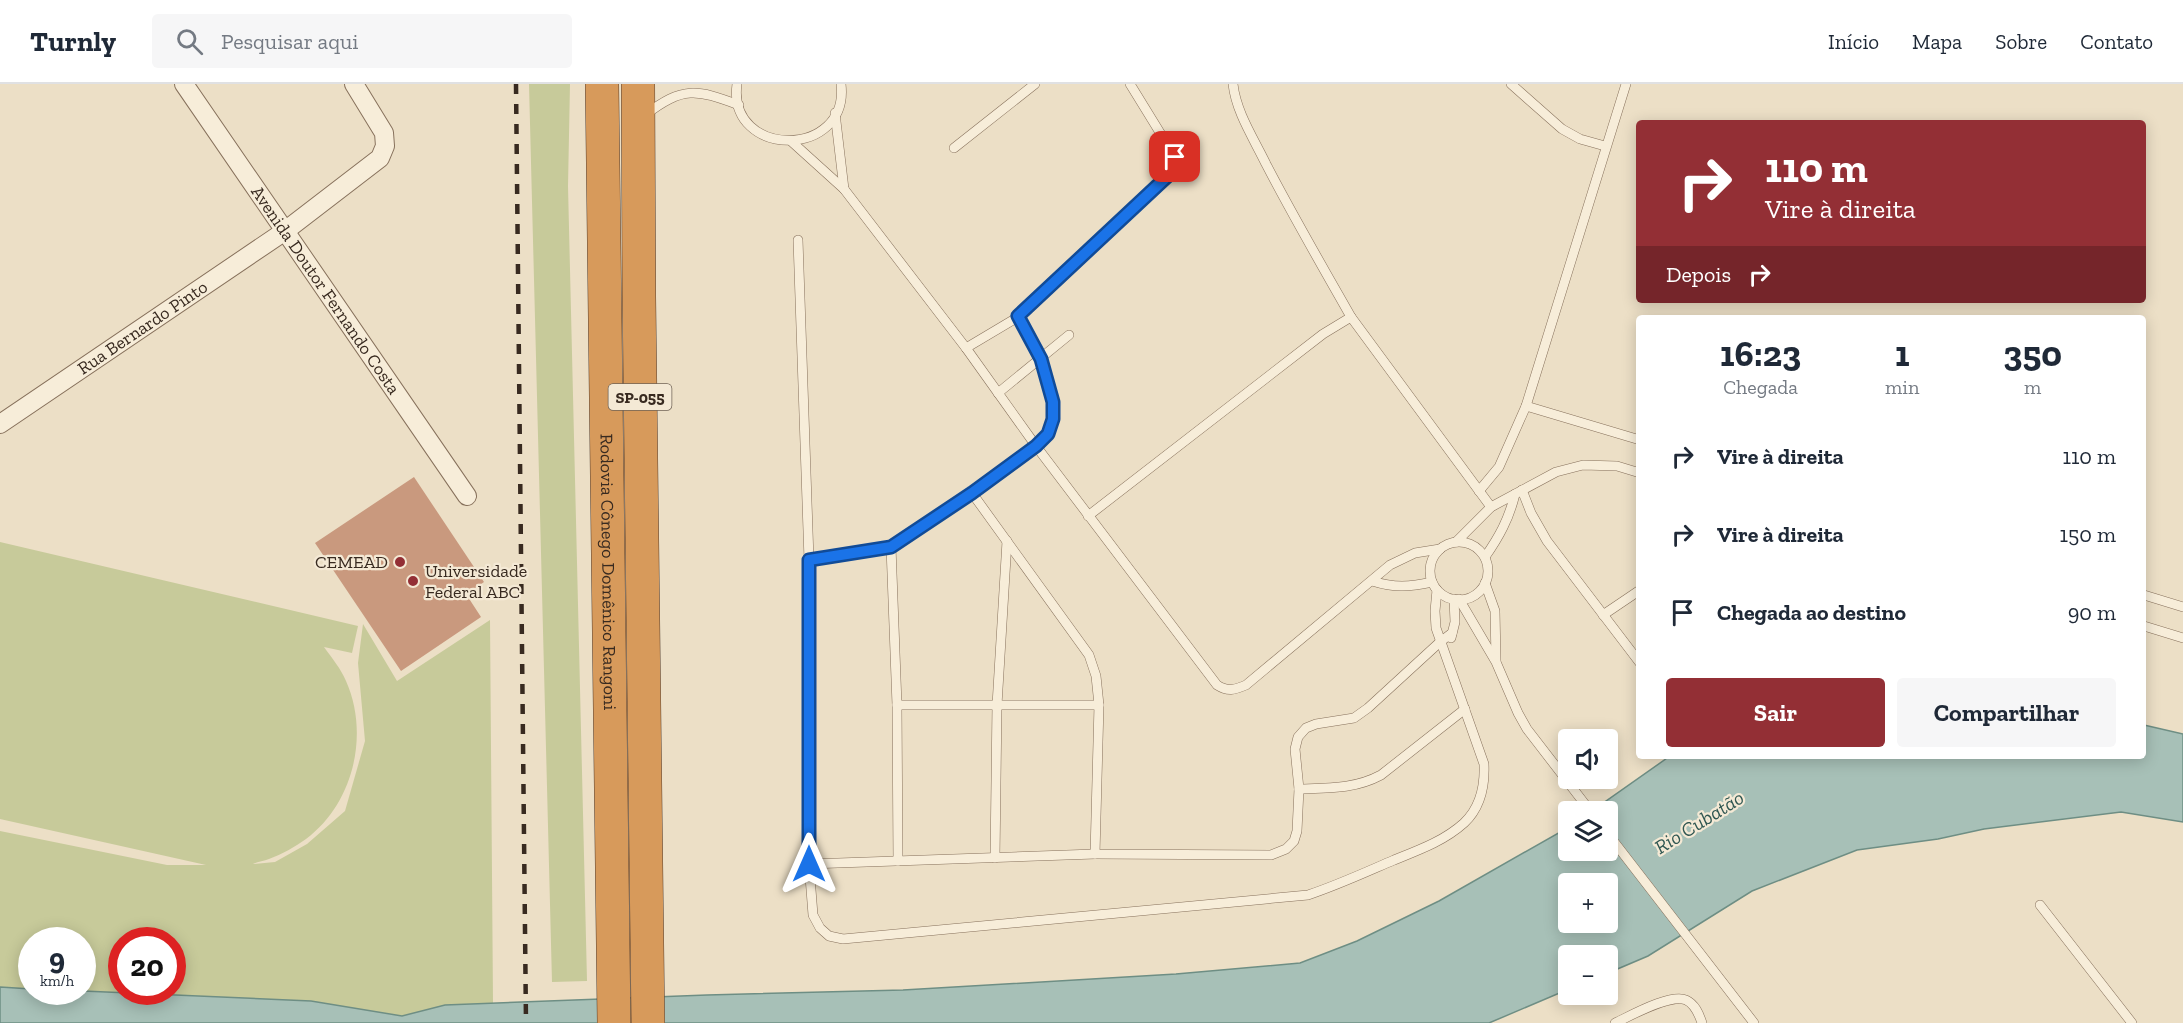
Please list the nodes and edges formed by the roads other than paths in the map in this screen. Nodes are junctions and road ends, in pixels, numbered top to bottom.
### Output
1 (184, 84) edge
2 (354, 84) edge
3 (602, 84) edge
4 (638, 84) edge
5 (737, 84) edge
6 (841, 84) edge
7 (1035, 84) edge
8 (1130, 84) edge
9 (1233, 84) edge
10 (1512, 84) edge
11 (1626, 84) edge
12 (739, 105) junction
13 (835, 113) junction
14 (638, 120) junction
15 (792, 142) junction
16 (1605, 146) junction
17 (954, 148) dead end
18 (844, 189) junction
19 (285, 231) junction
20 (798, 240) dead end
21 (1018, 316) junction
22 (1351, 317) junction
23 (1070, 335) dead end
24 (966, 348) junction
25 (1041, 359) junction
26 (998, 393) junction
27 (1527, 406) junction
28 (0, 424) edge
29 (1636, 439) edge
30 (1036, 446) junction
31 (1636, 472) edge
32 (1479, 491) junction
33 (1518, 492) junction
34 (972, 493) junction
35 (467, 496) dead end
36 (1491, 507) junction
37 (1089, 516) junction
38 (1007, 542) junction
39 (1456, 542) junction
40 (891, 547) junction
41 (1440, 549) junction
42 (1485, 557) junction
43 (809, 560) junction
44 (1372, 581) junction
45 (1485, 583) junction
46 (1435, 586) junction
47 (1636, 593) edge
48 (2146, 595) edge
49 (1457, 599) junction
50 (2183, 607) edge
51 (1603, 615) junction
52 (2146, 627) edge
53 (1452, 633) junction
54 (2183, 638) edge
55 (1440, 642) junction
56 (1445, 654) junction
57 (1636, 658) edge
58 (1496, 662) junction
59 (897, 705) junction
60 (997, 705) junction
61 (1099, 705) junction
62 (1465, 709) junction
63 (1299, 789) junction
64 (1583, 801) edge
65 (1618, 847) edge
66 (1095, 855) junction
67 (995, 858) junction
68 (898, 861) junction
69 (809, 864) junction
70 (2040, 905) dead end
71 (612, 971) junction
72 (609, 1023) edge
73 (614, 1023) edge
74 (650, 1023) edge
75 (1614, 1023) edge
76 (1702, 1023) edge
77 (1754, 1023) edge
78 (2132, 1023) edge

1 - 19 street, Avenida Doutor Fernando Costa
2 - 19 street, Rua Bernardo Pinto
3 - 71 highway, Rodovia Cônego Domênico Rangoni / SP-055
4 - 14 highway, Rodovia Cônego Domênico Rangoni / SP-055
5 - 12 lane
6 - 13 lane
7 - 17 lane
8 - 21 lane
9 - 22 lane
10 - 16 lane
11 - 16 lane
12 - 14 lane
12 - 15 lane
13 - 15 lane
13 - 18 lane
14 - 74 highway, Rodovia Cônego Domênico Rangoni / SP-055
15 - 18 lane
16 - 27 lane
18 - 24 lane
19 - 28 street, Rua Bernardo Pinto
19 - 35 street, Avenida Doutor Fernando Costa
20 - 43 lane
21 - 24 lane
21 - 25 lane
22 - 32 lane
22 - 37 lane
23 - 25 lane
24 - 26 lane
25 - 26 lane
25 - 30 lane
26 - 30 lane
27 - 29 lane
27 - 32 lane
30 - 34 lane
30 - 37 lane
31 - 33 lane
32 - 36 lane
33 - 36 lane
33 - 42 lane
33 - 51 lane
34 - 38 lane
34 - 40 lane
36 - 39 lane
37 - 44 lane
38 - 60 lane
38 - 61 lane
39 - 41 lane
39 - 42 lane
40 - 43 lane
40 - 59 lane
41 - 44 lane
41 - 46 lane
42 - 45 lane
43 - 69 lane
44 - 46 lane
45 - 49 lane
45 - 58 lane
46 - 49 lane
46 - 55 lane
47 - 51 lane
48 - 50 lane
49 - 53 lane
49 - 58 lane
51 - 57 lane
52 - 54 lane
53 - 55 lane
53 - 56 lane
55 - 56 lane
55 - 63 lane
56 - 62 lane
58 - 64 lane
59 - 60 lane
59 - 68 lane
60 - 61 lane
60 - 67 lane
61 - 66 lane
62 - 63 lane
62 - 69 lane
63 - 66 lane
65 - 77 lane
66 - 67 lane
67 - 68 lane
68 - 69 lane
70 - 78 lane
71 - 72 highway
71 - 73 highway, Rodovia Cônego Domênico Rangoni / SP-055
75 - 76 lane

